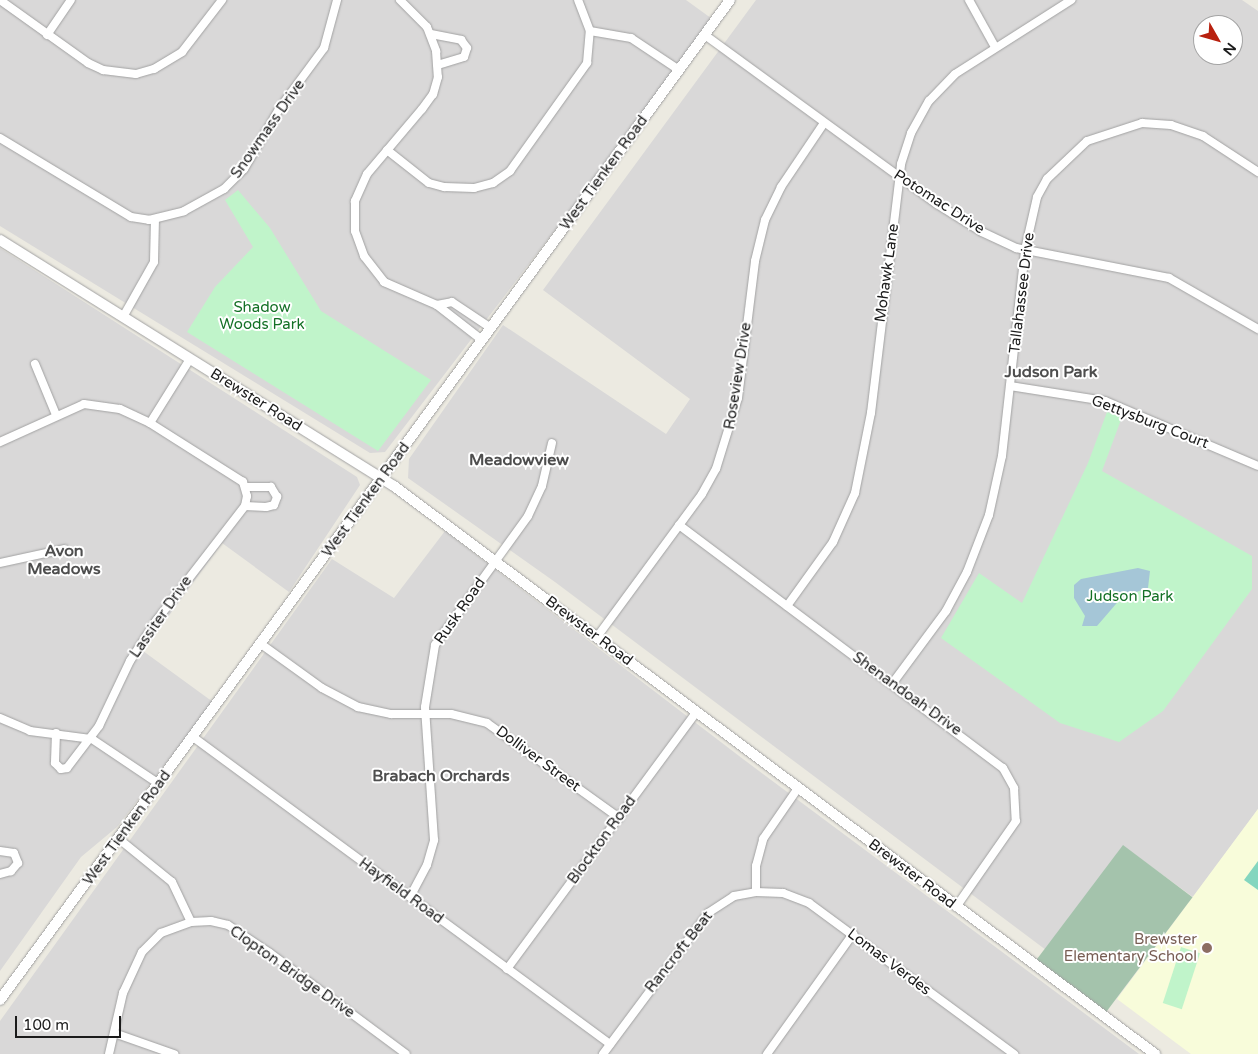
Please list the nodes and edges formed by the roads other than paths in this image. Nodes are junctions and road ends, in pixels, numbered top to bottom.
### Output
1 (0, 0) edge
2 (70, 0) edge
3 (222, 0) edge
4 (337, 0) edge
5 (400, 0) edge
6 (578, 0) edge
7 (730, 0) edge
8 (969, 0) edge
9 (1071, 0) edge
10 (590, 31) junction
11 (431, 34) junction
12 (48, 35) junction
13 (704, 35) junction
14 (995, 47) junction
15 (437, 65) junction
16 (679, 70) junction
17 (824, 123) junction
18 (0, 138) edge
19 (387, 150) junction
20 (1258, 172) edge
21 (902, 178) junction
22 (155, 219) junction
23 (0, 240) edge
24 (1025, 250) junction
25 (437, 305) junction
26 (123, 317) junction
27 (491, 328) junction
28 (1258, 329) edge
29 (482, 340) junction
30 (190, 359) junction
31 (35, 364) dead end
32 (1010, 386) junction
33 (56, 415) junction
34 (150, 423) junction
35 (0, 442) edge
36 (552, 443) dead end
37 (1258, 466) edge
38 (381, 478) junction
39 (246, 487) junction
40 (245, 506) junction
41 (679, 525) junction
42 (65, 549) dead end
43 (495, 562) junction
44 (0, 563) edge
45 (787, 606) junction
46 (597, 637) junction
47 (261, 644) junction
48 (892, 684) junction
49 (697, 711) junction
50 (426, 713) junction
51 (0, 718) edge
52 (56, 733) junction
53 (193, 737) junction
54 (92, 739) junction
55 (159, 784) junction
56 (798, 788) junction
57 (619, 818) junction
58 (118, 839) junction
59 (0, 851) edge
60 (0, 874) edge
61 (756, 892) junction
62 (410, 897) junction
63 (956, 908) junction
64 (190, 922) junction
65 (853, 934) junction
66 (507, 969) junction
67 (0, 1000) edge
68 (114, 1033) junction
69 (610, 1044) junction
70 (771, 1053) edge
71 (109, 1054) edge
72 (174, 1054) edge
73 (406, 1054) edge
74 (603, 1054) edge
75 (1014, 1054) edge
76 (1155, 1054) edge

1 - 12 street
2 - 12 street
3 - 12 street
4 - 22 street, Snowmass Drive
5 - 11 street
6 - 10 street
7 - 13 street, West Tienken Road
8 - 14 street
9 - 14 street, Mohawk Lane
10 - 16 street
10 - 19 street
11 - 15 street
11 - 15 street
13 - 16 street, West Tienken Road
13 - 17 street, Potomac Drive
14 - 21 street, Mohawk Lane
15 - 19 street
16 - 27 street, West Tienken Road
17 - 21 street, Potomac Drive
17 - 41 street, Roseview Drive
18 - 22 street, Snowmass Drive
19 - 25 street
20 - 24 street, Tallahassee Drive
21 - 24 street, Potomac Drive
21 - 45 street, Mohawk Lane
22 - 26 street
23 - 26 street, Brewster Road
24 - 28 street, Potomac Drive
24 - 32 street, Tallahassee Drive
25 - 27 street
25 - 29 street
26 - 30 street, Brewster Road
27 - 29 street, West Tienken Road
29 - 38 street, West Tienken Road
30 - 34 street
30 - 38 street, Brewster Road
31 - 33 street
32 - 37 street, Gettysburg Court
32 - 48 street, Tallahassee Drive
33 - 34 street
33 - 35 street
34 - 39 street
36 - 43 street, Rusk Road
38 - 43 street, Brewster Road
38 - 47 street, West Tienken Road
39 - 40 street
39 - 40 street
40 - 54 street, Lassiter Drive
41 - 45 street, Shenandoah Drive
41 - 46 street, Roseview Drive
42 - 44 street
43 - 46 street, Brewster Road
43 - 50 street, Rusk Road
45 - 48 street, Shenandoah Drive
46 - 49 street, Brewster Road
47 - 50 street, Dolliver Street
47 - 53 street, West Tienken Road
48 - 63 street, Shenandoah Drive
49 - 56 street, Brewster Road
49 - 57 street, Blockton Road
50 - 57 street, Dolliver Street
50 - 62 street, Rusk Road
51 - 52 street
52 - 54 street
52 - 54 street, Lassiter Drive
53 - 55 street, West Tienken Road
53 - 62 street, Hayfield Road
54 - 55 street
55 - 58 street, West Tienken Road
56 - 61 street
56 - 63 street, Brewster Road
57 - 66 street, Blockton Road
58 - 64 street
58 - 67 street, West Tienken Road
59 - 60 street
61 - 65 street, Lomas Verdes
61 - 69 street, Rancroft Beat
62 - 66 street, Hayfield Road
63 - 76 street, Brewster Road
64 - 68 street
64 - 73 street, Clopton Bridge Drive
65 - 70 street
65 - 75 street, Lomas Verdes
66 - 69 street, Hayfield Road
68 - 71 street
68 - 72 street
69 - 74 street, Rancroft Beat

